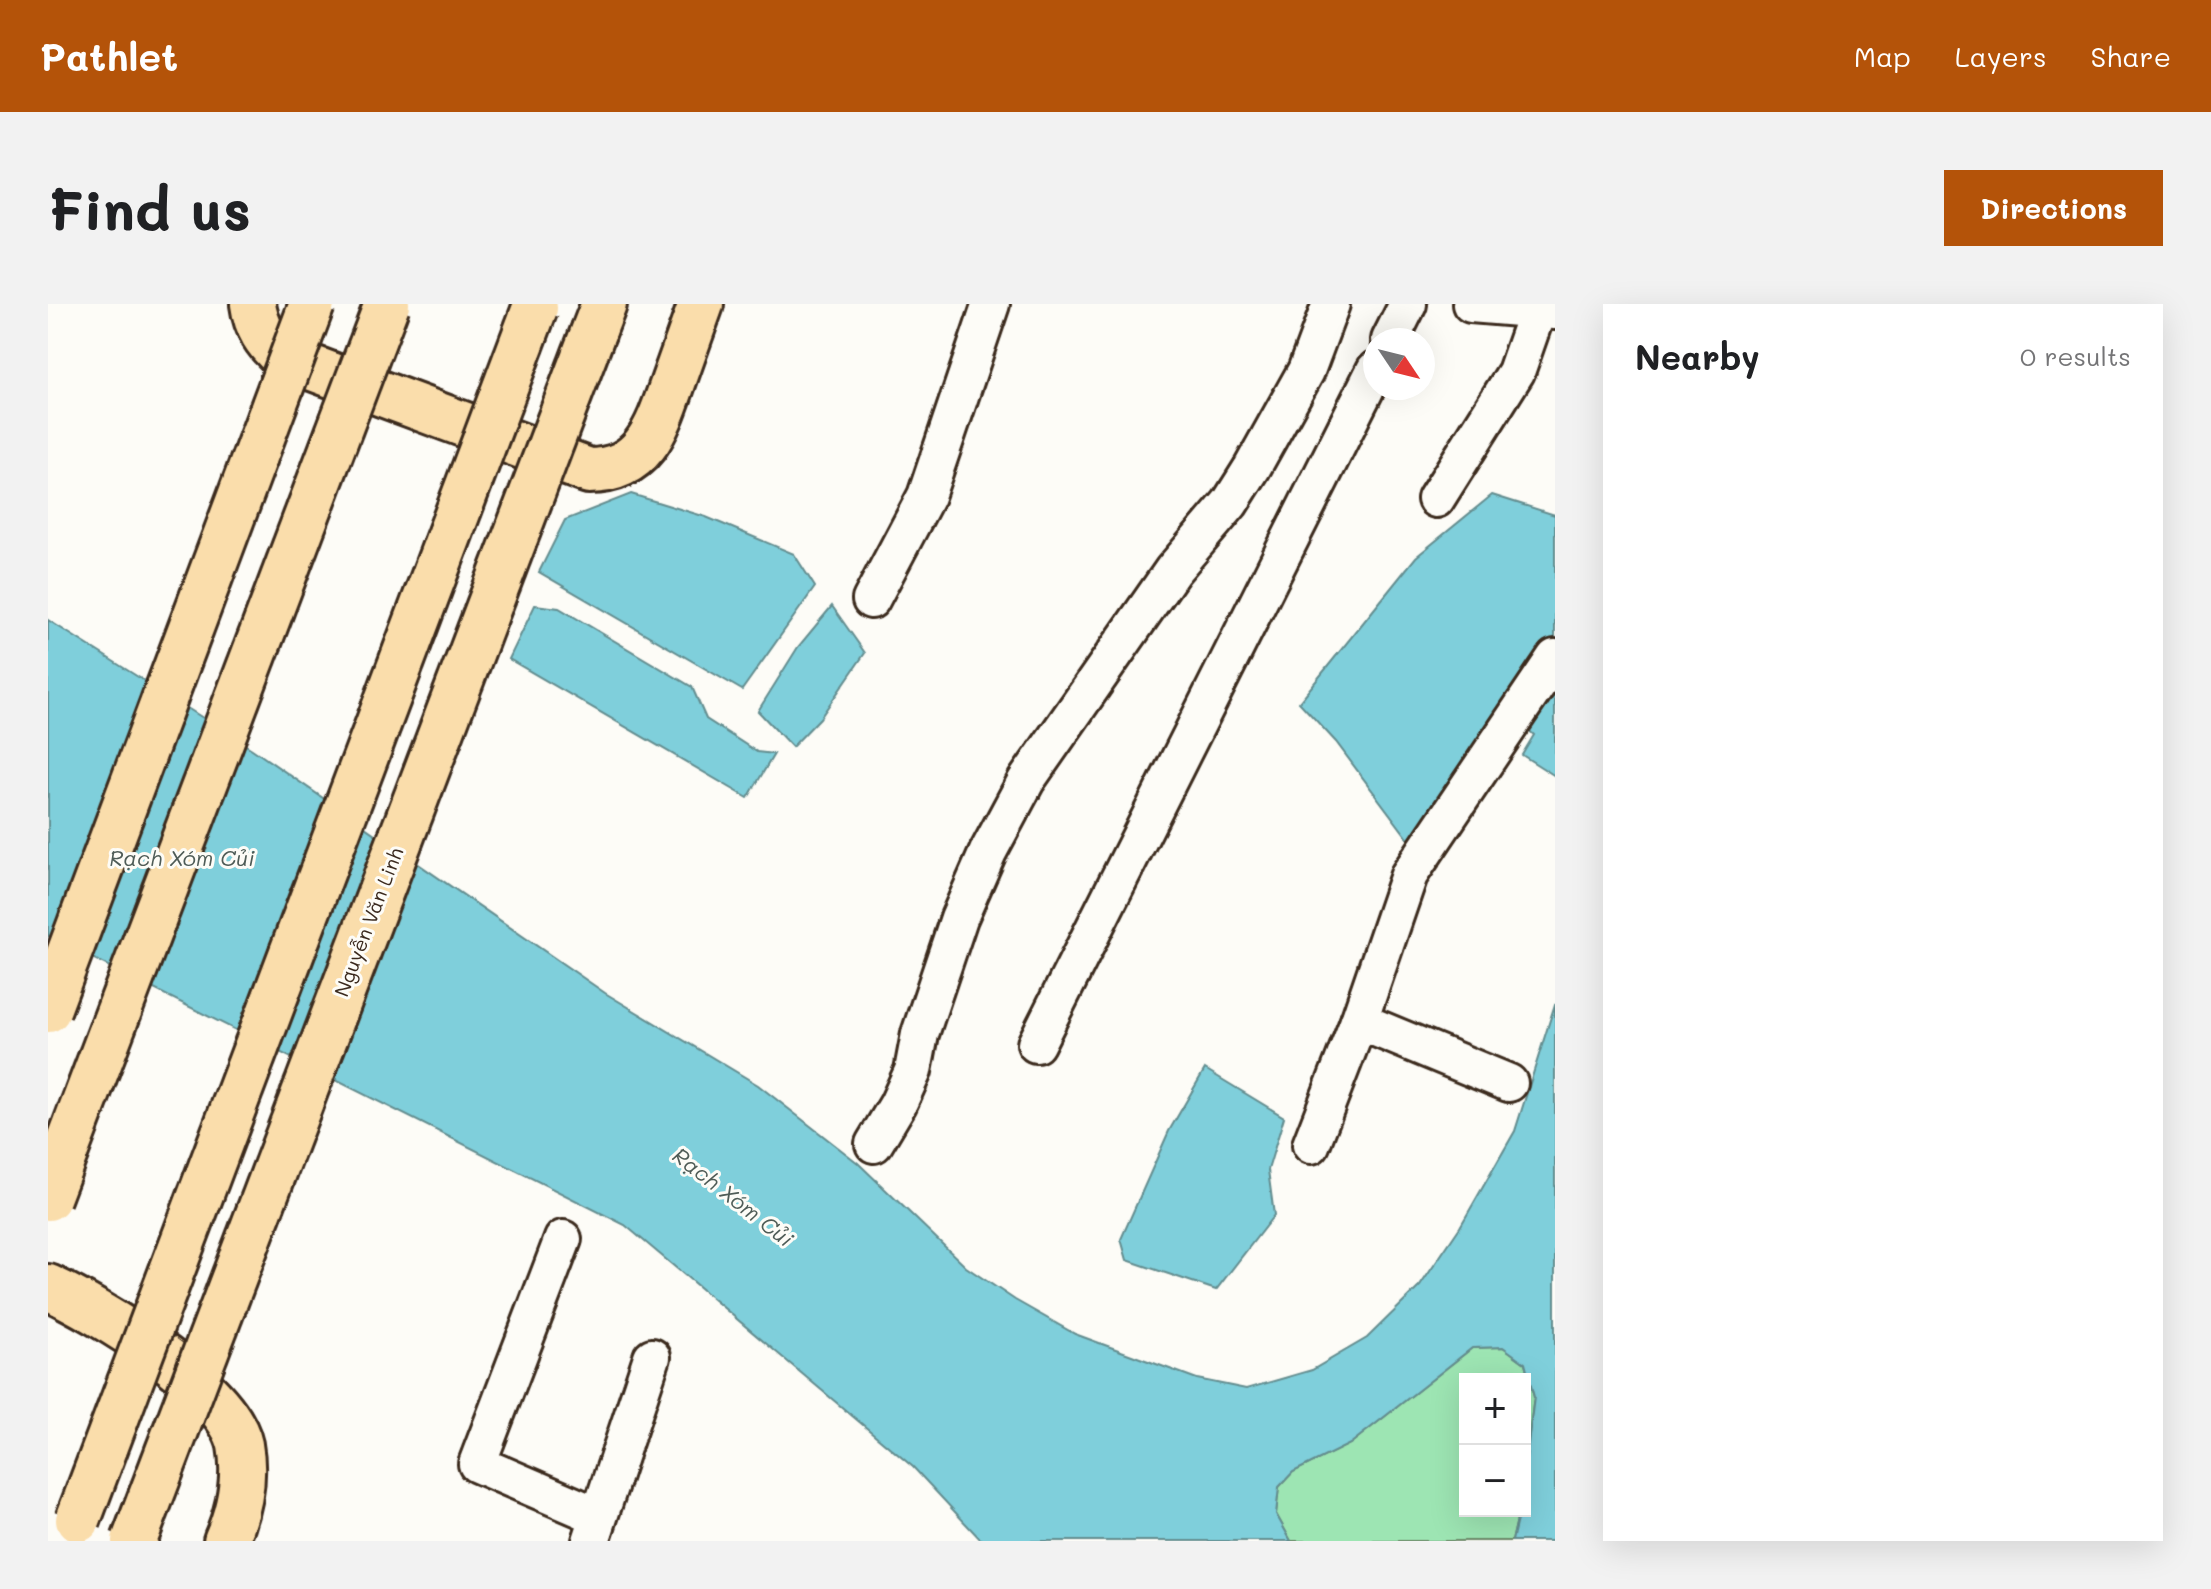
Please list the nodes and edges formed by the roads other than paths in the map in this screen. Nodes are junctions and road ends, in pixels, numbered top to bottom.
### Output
1 (253, 304) edge
2 (312, 304) edge
3 (387, 304) edge
4 (701, 304) edge
5 (991, 304) edge
6 (1331, 304) edge
7 (1408, 304) edge
8 (1471, 304) edge
9 (535, 308) dead end
10 (1546, 310) edge
11 (599, 317) edge
12 (1396, 328) edge
13 (1363, 394) edge
14 (1436, 499) dead end
15 (871, 600) dead end
16 (1555, 658) edge
17 (48, 1010) edge
18 (1359, 1021) junction
19 (1036, 1044) dead end
20 (1509, 1083) dead end
21 (874, 1144) dead end
22 (1311, 1145) dead end
23 (48, 1198) edge
24 (563, 1239) dead end
25 (48, 1287) edge
26 (652, 1357) dead end
27 (78, 1520) dead end
28 (594, 1529) edge
29 (134, 1541) edge
30 (226, 1541) edge

1 - 4 main road
2 - 17 main road, bridge
3 - 23 main road, bridge
5 - 15 street
6 - 21 street
7 - 12 street
8 - 10 street
9 - 27 main road, bridge
10 - 14 street
11 - 29 main road, Nguyễn Văn Linh, bridge
13 - 19 street
16 - 18 street
18 - 20 street
18 - 22 street
24 - 28 street
25 - 30 main road
26 - 28 street

